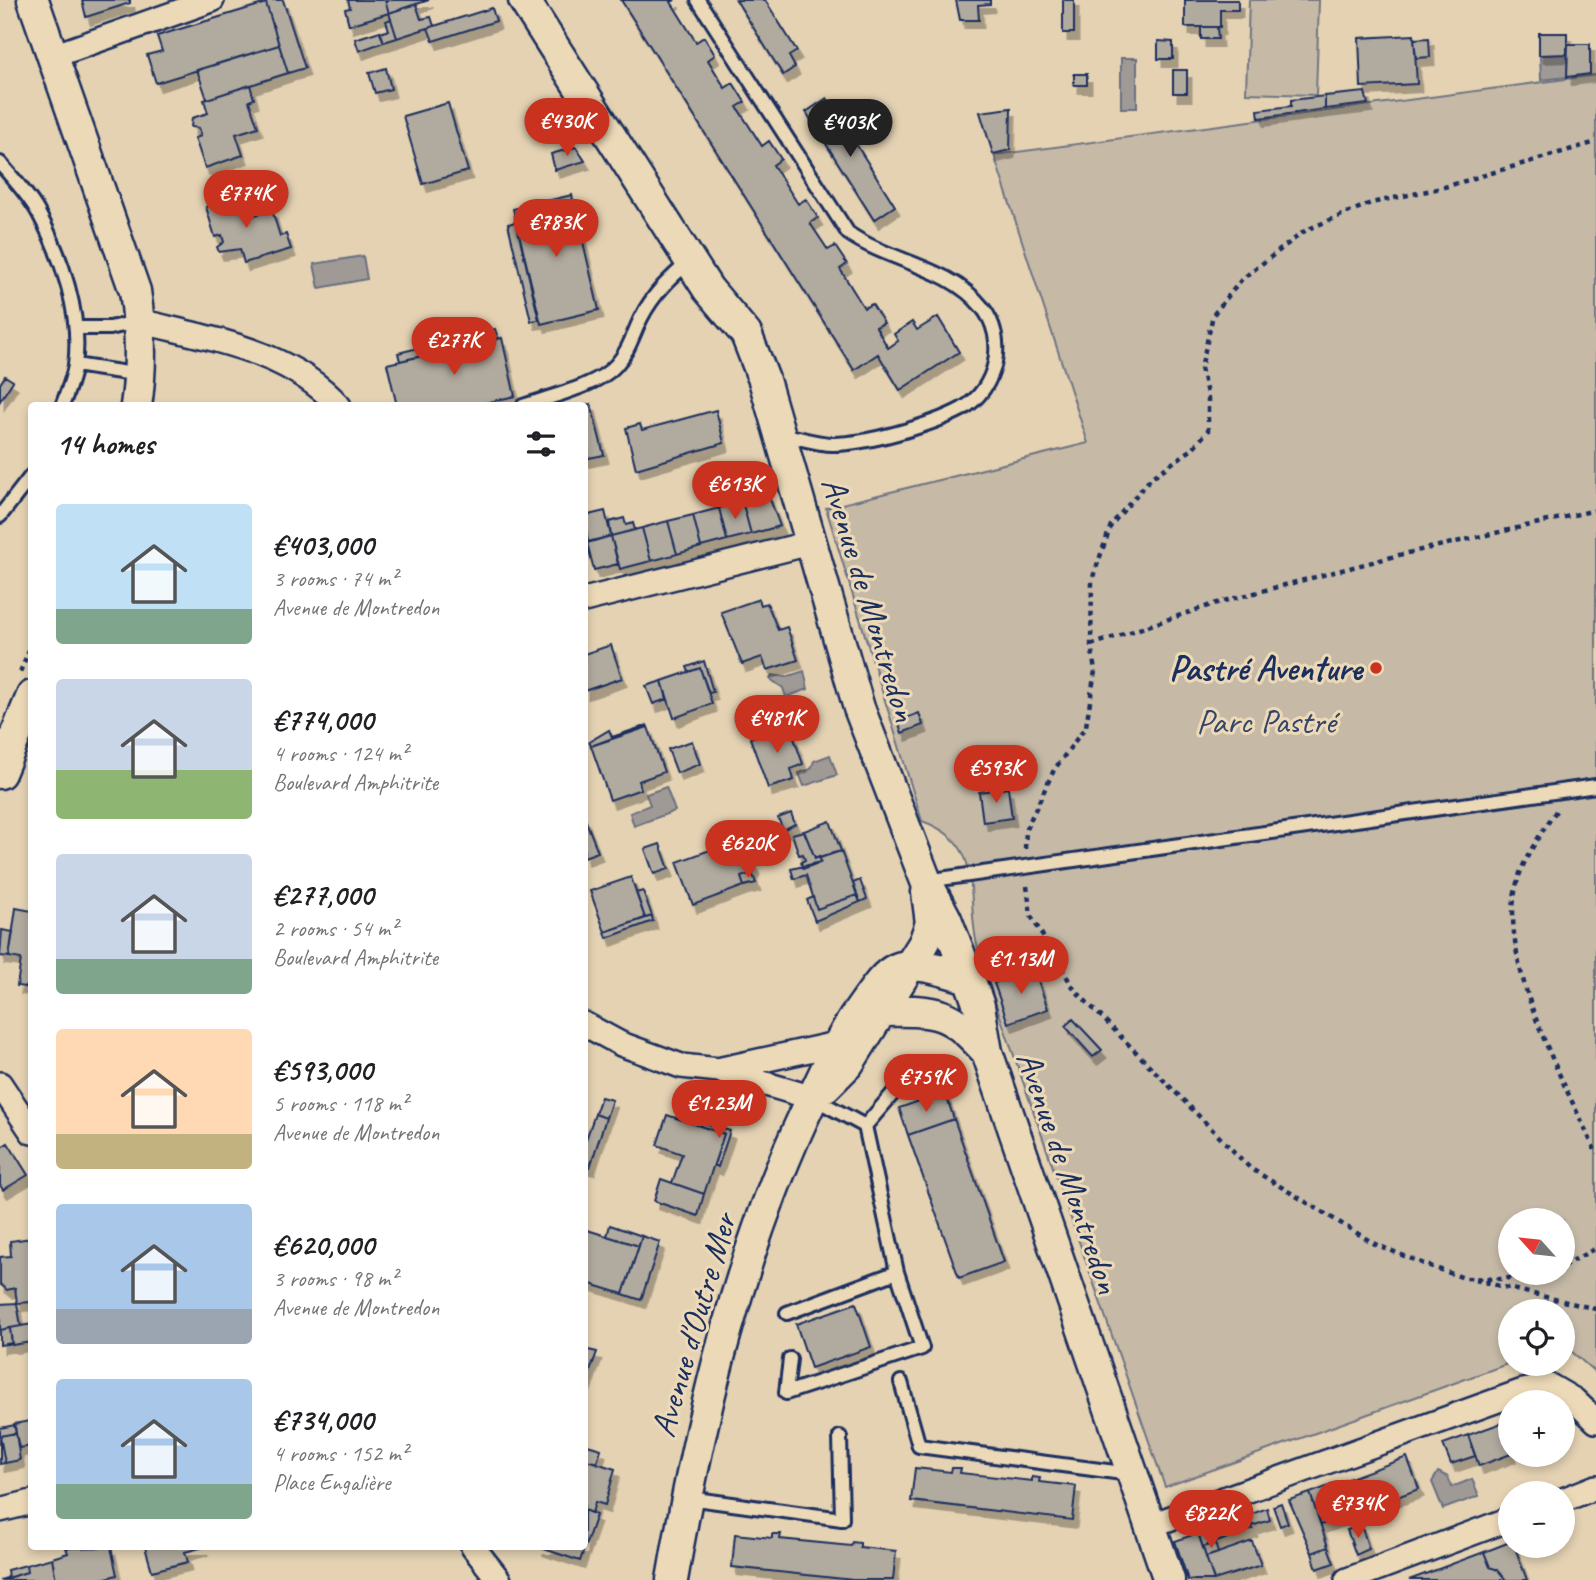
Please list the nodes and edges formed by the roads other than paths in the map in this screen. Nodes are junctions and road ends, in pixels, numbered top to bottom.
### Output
1 (33, 0) edge
2 (212, 0) edge
3 (524, 0) edge
4 (698, 0) edge
5 (53, 56) junction
6 (0, 163) edge
7 (690, 261) junction
8 (140, 321) junction
9 (76, 328) junction
10 (75, 365) junction
11 (141, 375) junction
12 (63, 402) edge
13 (137, 402) edge
14 (335, 402) edge
15 (535, 402) edge
16 (779, 433) junction
17 (28, 480) edge
18 (0, 516) edge
19 (810, 543) junction
20 (588, 599) edge
21 (28, 706) edge
22 (0, 773) edge
23 (1596, 786) edge
24 (926, 881) junction
25 (912, 966) junction
26 (969, 978) junction
27 (883, 1010) junction
28 (588, 1026) edge
29 (836, 1044) junction
30 (987, 1052) junction
31 (719, 1070) junction
32 (0, 1084) edge
33 (936, 1087) dead end
34 (813, 1098) junction
35 (28, 1126) edge
36 (865, 1126) junction
37 (897, 1272) junction
38 (788, 1313) dead end
39 (790, 1359) dead end
40 (901, 1382) dead end
41 (1596, 1421) edge
42 (840, 1437) dead end
43 (1131, 1474) junction
44 (1596, 1487) edge
45 (1575, 1495) edge
46 (686, 1497) junction
47 (28, 1503) edge
48 (0, 1510) edge
49 (1498, 1524) edge
50 (1149, 1526) junction
51 (475, 1550) edge
52 (1350, 1579) edge
53 (499, 1580) edge
54 (672, 1580) edge
55 (1169, 1580) edge

1 - 5 street
2 - 5 street
3 - 7 street, Avenue de Montredon
4 - 16 lane
5 - 8 street
6 - 9 lane
7 - 15 lane
7 - 16 street, Avenue de Montredon
8 - 9 lane
8 - 11 street
8 - 14 street
9 - 10 lane
10 - 11 lane
10 - 12 lane
11 - 13 street
16 - 19 street, Avenue de Montredon
17 - 18 lane
19 - 20 street
19 - 24 street, Avenue de Montredon
21 - 22 street
23 - 24 lane
24 - 25 street, Avenue d'Outre Mer
24 - 26 street, Avenue de Montredon
25 - 26 street
25 - 27 street, Avenue d'Outre Mer
25 - 29 street, Avenue d'Outre Mer
26 - 30 street, Avenue de Montredon
27 - 30 street
27 - 34 street, Avenue d'Outre Mer
28 - 31 street
29 - 31 street
29 - 34 street, Avenue d'Outre Mer
30 - 43 street, Avenue de Montredon
31 - 34 street
32 - 35 street
33 - 36 lane
34 - 36 lane
34 - 46 street, Avenue d'Outre Mer
36 - 37 lane
37 - 38 lane
37 - 39 lane
40 - 43 lane
41 - 50 street
42 - 46 lane
43 - 50 street, Avenue de Montredon
44 - 45 street
46 - 54 street, Avenue d'Outre Mer
47 - 48 street
49 - 52 street
50 - 55 street, Avenue de Montredon
51 - 53 street

